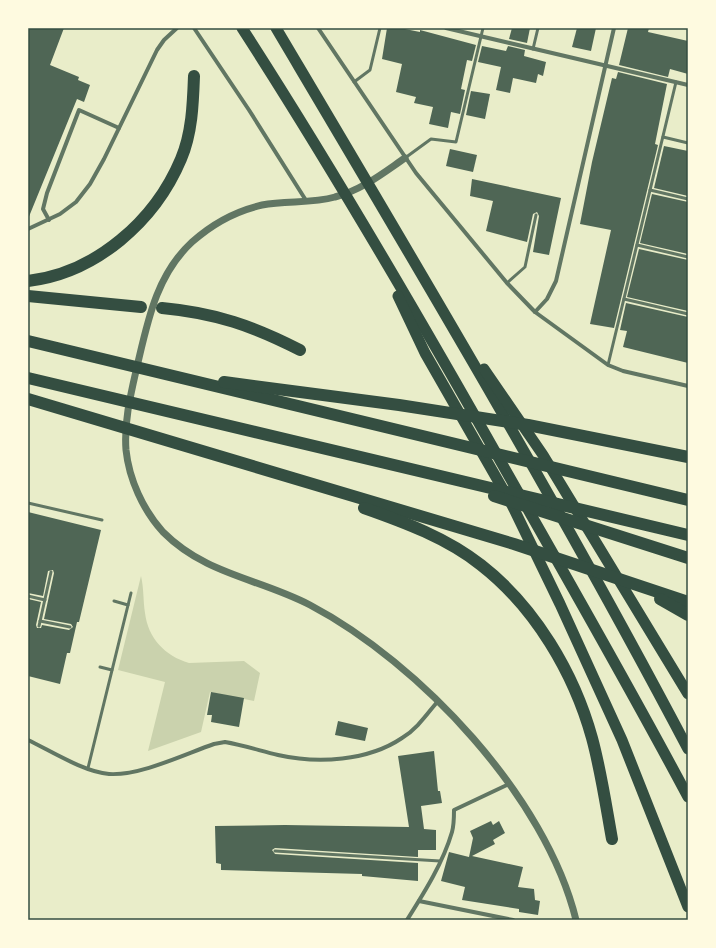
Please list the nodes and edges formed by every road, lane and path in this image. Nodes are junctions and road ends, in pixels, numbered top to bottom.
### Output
1 (177, 28) edge
2 (194, 28) edge
3 (242, 28) edge
4 (276, 28) edge
5 (318, 28) edge
6 (380, 28) edge
7 (446, 28) edge
8 (482, 28) edge
9 (538, 28) edge
10 (614, 28) edge
11 (480, 36) junction
12 (533, 49) junction
13 (606, 66) junction
14 (194, 76) dead end
15 (354, 82) junction
16 (676, 82) junction
17 (688, 85) edge
18 (119, 128) junction
19 (663, 137) junction
20 (688, 143) edge
21 (405, 158) junction
22 (650, 190) junction
23 (688, 199) edge
24 (307, 203) junction
25 (536, 215) dead end
26 (49, 220) junction
27 (28, 229) edge
28 (367, 230) junction
29 (637, 245) junction
30 (688, 257) edge
31 (28, 280) edge
32 (507, 283) junction
33 (28, 296) edge
34 (624, 299) junction
35 (141, 307) dead end
36 (162, 308) dead end
37 (535, 312) junction
38 (688, 314) edge
39 (454, 329) junction
40 (28, 341) edge
41 (300, 350) dead end
42 (608, 365) junction
43 (158, 373) junction
44 (28, 378) edge
45 (688, 386) edge
46 (28, 399) edge
47 (688, 458) edge
48 (410, 469) junction
49 (286, 477) junction
50 (688, 500) edge
51 (28, 503) edge
52 (102, 520) dead end
53 (688, 536) edge
54 (688, 558) edge
55 (51, 572) dead end
56 (638, 586) junction
57 (131, 593) dead end
58 (28, 596) edge
59 (45, 600) junction
60 (114, 601) dead end
61 (688, 602) edge
62 (128, 604) junction
63 (688, 615) edge
64 (40, 621) junction
65 (39, 626) dead end
66 (70, 627) dead end
67 (100, 667) dead end
68 (112, 670) junction
69 (688, 694) edge
70 (438, 701) junction
71 (28, 740) edge
72 (688, 749) edge
73 (88, 768) junction
74 (509, 784) junction
75 (688, 798) edge
76 (612, 839) dead end
77 (275, 851) dead end
78 (440, 861) junction
79 (419, 901) junction
80 (688, 907) edge
81 (407, 920) edge
82 (513, 920) edge
83 (576, 920) edge

1 - 18 street
2 - 24 street
3 - 28 highway
4 - 39 highway
5 - 15 street
6 - 15 lane
7 - 11 street
8 - 11 lane
9 - 12 lane
10 - 13 street
11 - 12 street
11 - 21 lane
12 - 13 street
13 - 16 street
13 - 37 street
14 - 31 highway
15 - 21 street
16 - 17 street
16 - 19 lane
18 - 26 street
18 - 26 street
19 - 20 lane
19 - 22 lane
21 - 24 street
21 - 32 street
22 - 23 lane
22 - 29 lane
24 - 70 street
25 - 32 lane
26 - 27 street
28 - 75 highway
28 - 80 highway
29 - 30 lane
29 - 34 lane
32 - 37 street
33 - 35 highway
34 - 38 lane
34 - 42 lane
36 - 41 highway
37 - 42 street
39 - 69 highway
39 - 72 highway
40 - 43 highway
42 - 45 street
43 - 47 highway
43 - 50 highway
44 - 48 highway
46 - 49 highway
48 - 53 highway
48 - 54 highway
49 - 56 highway
49 - 76 highway
51 - 52 lane
55 - 59 lane
56 - 61 highway
56 - 63 highway
57 - 62 lane
58 - 59 lane
59 - 64 lane
60 - 62 lane
62 - 68 lane
64 - 65 lane
64 - 66 lane
67 - 68 lane
68 - 73 lane
70 - 73 street
70 - 74 street
71 - 73 street
74 - 78 street
74 - 83 street
77 - 78 lane
78 - 79 street
79 - 81 street
79 - 82 street

